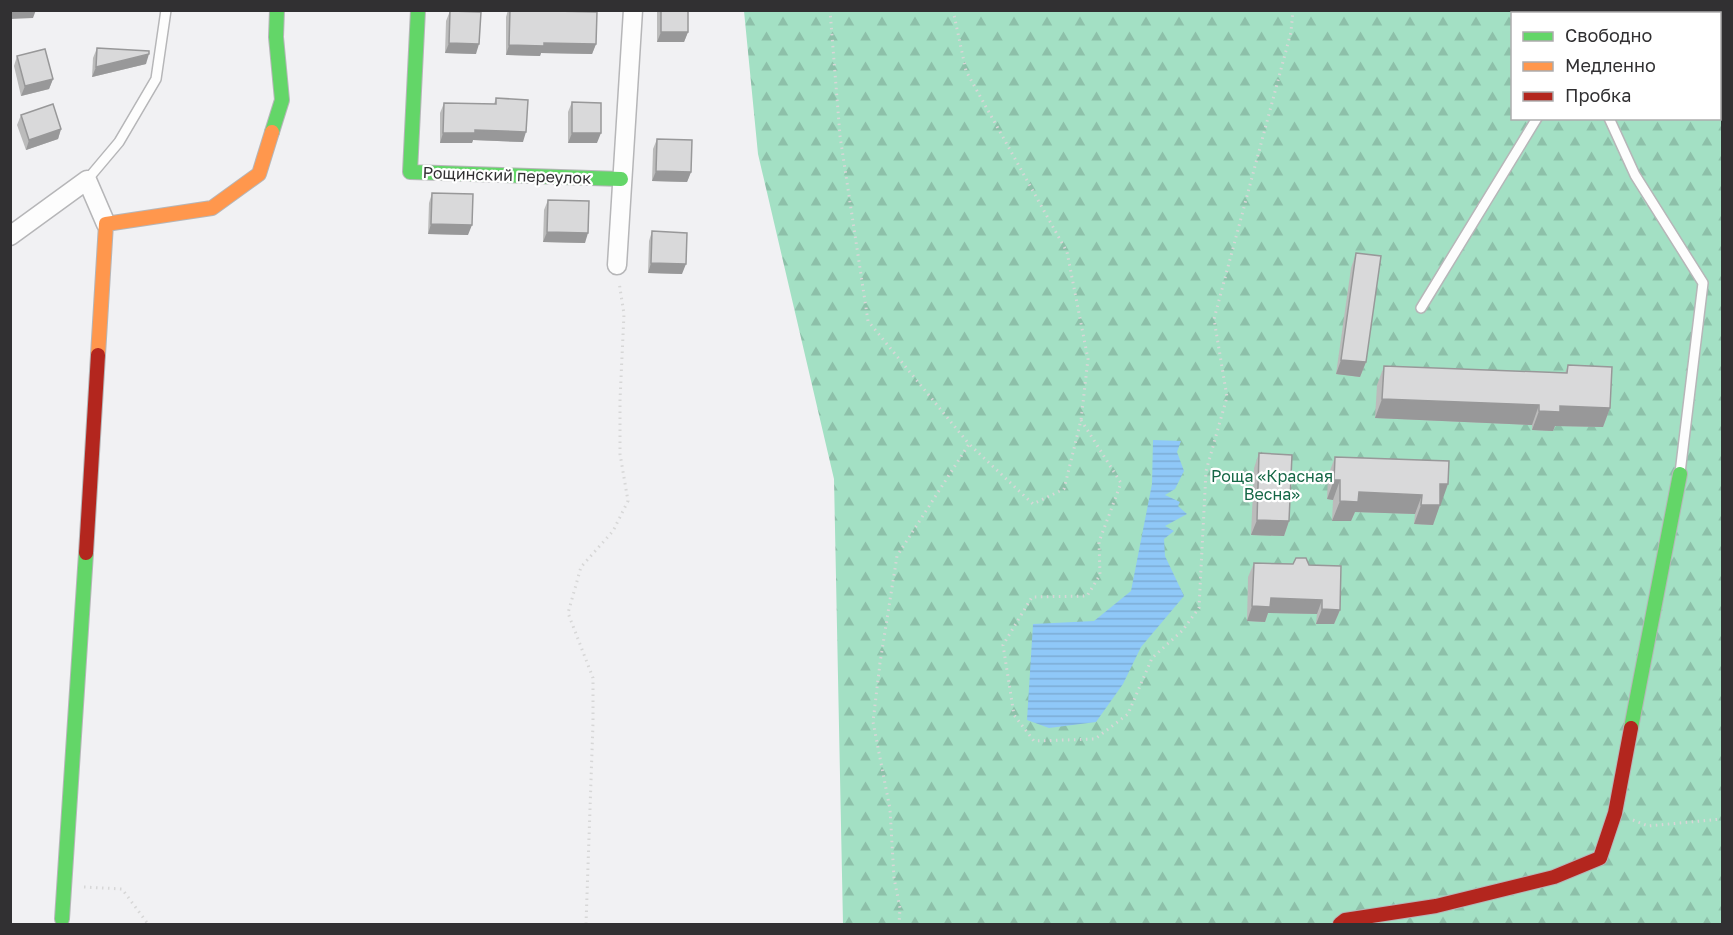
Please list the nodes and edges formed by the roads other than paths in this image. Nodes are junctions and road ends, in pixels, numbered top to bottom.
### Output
1 (166, 10) edge
2 (277, 10) edge
3 (418, 10) edge
4 (633, 10) edge
5 (1536, 120) edge
6 (1610, 120) edge
7 (621, 179) junction
8 (87, 180) junction
9 (106, 224) junction
10 (10, 236) edge
11 (617, 265) road end
12 (1421, 308) dead end
13 (1680, 474) joint
14 (62, 919) dead end
15 (1340, 924) edge

1 - 8 lane
2 - 9 street
3 - 7 street, Рощинский переулок
4 - 7 street
5 - 12 lane
6 - 13 lane
7 - 11 street
8 - 9 street
8 - 10 street
9 - 14 street
13 - 15 street

